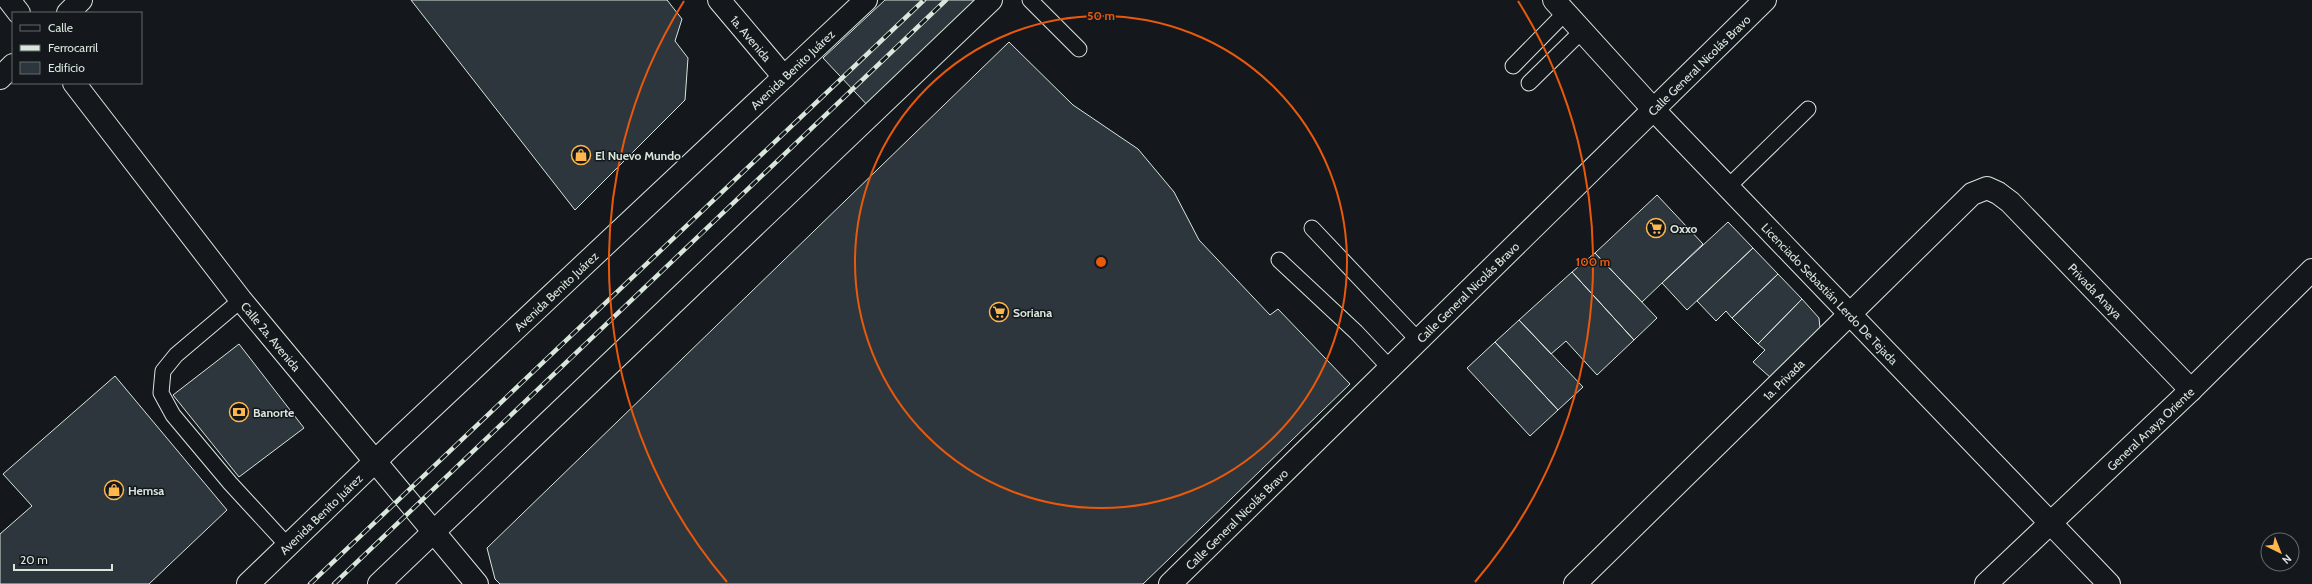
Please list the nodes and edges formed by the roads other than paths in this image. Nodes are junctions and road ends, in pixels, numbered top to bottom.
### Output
1 (9, 0) edge
2 (81, 0) edge
3 (719, 0) edge
4 (866, 0) edge
5 (991, 0) edge
6 (1030, 0) edge
7 (1765, 0) edge
8 (1559, 6) edge
9 (18, 12) edge
10 (69, 12) edge
11 (1582, 31) junction
12 (1079, 49) dead end
13 (12, 66) edge
14 (1513, 66) dead end
15 (784, 77) junction
16 (0, 78) edge
17 (1529, 83) dead end
18 (75, 84) edge
19 (1653, 109) junction
20 (1808, 109) dead end
21 (1728, 187) junction
22 (1998, 193) joint
23 (1312, 228) dead end
24 (1279, 260) dead end
25 (2312, 270) edge
26 (241, 300) junction
27 (1851, 315) junction
28 (1418, 340) junction
29 (1390, 368) junction
30 (2191, 390) junction
31 (377, 461) junction
32 (2050, 525) junction
33 (435, 531) junction
34 (288, 546) junction
35 (248, 584) edge
36 (379, 584) edge
37 (477, 584) edge
38 (1170, 584) edge
39 (1575, 584) edge
40 (1986, 584) edge
41 (2109, 584) edge

1 - 9 street
2 - 10 street
3 - 15 street, 1a. Avenida
4 - 15 street, Avenida Benito Juárez
5 - 33 street
6 - 12 lane
7 - 19 street, Calle General Nicolás Bravo
8 - 11 street, Licenciado Sebastián Lerdo De Tejada
8 - 14 lane
11 - 17 lane
11 - 19 street, Licenciado Sebastián Lerdo De Tejada
13 - 16 street
15 - 31 street, Avenida Benito Juárez
18 - 26 street, Calle 2a. Avenida
19 - 21 street, Licenciado Sebastián Lerdo De Tejada
19 - 28 street, Calle General Nicolás Bravo
20 - 21 lane
21 - 27 street, Licenciado Sebastián Lerdo De Tejada
22 - 27 street, 1a. Privada
22 - 30 street, Privada Anaya
23 - 28 lane
24 - 29 lane
25 - 30 street, General Anaya Oriente
26 - 31 street, Calle 2a. Avenida
26 - 34 lane
27 - 32 street, Licenciado Sebastián Lerdo De Tejada
27 - 39 street, 1a. Privada
28 - 29 street, Calle General Nicolás Bravo
29 - 38 street, Calle General Nicolás Bravo
30 - 32 street, General Anaya Oriente
31 - 33 street, Calle 2a. Avenida
31 - 34 street, Avenida Benito Juárez
32 - 40 street, General Anaya Oriente
32 - 41 street, Licenciado Sebastián Lerdo De Tejada
33 - 36 street
33 - 37 street, Calle 2a. Avenida
34 - 35 street, Avenida Benito Juárez

